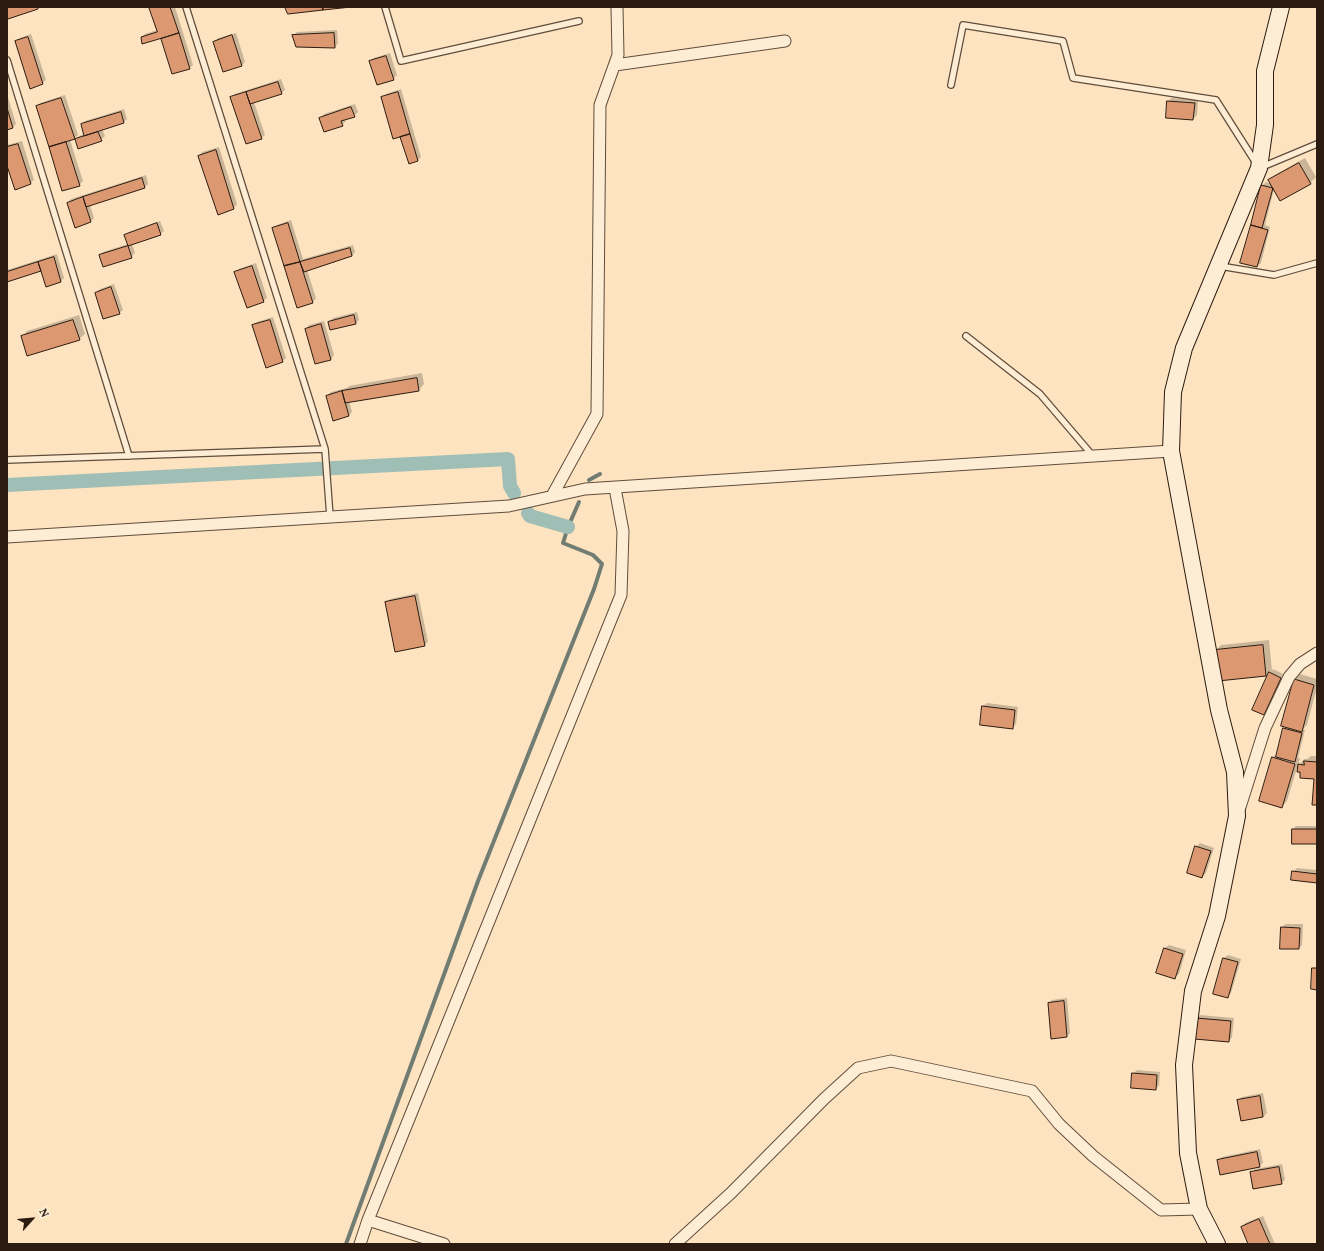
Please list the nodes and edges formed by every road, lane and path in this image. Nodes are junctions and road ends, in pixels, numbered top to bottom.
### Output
1 (186, 7) edge
2 (386, 7) edge
3 (617, 7) edge
4 (1280, 7) edge
5 (579, 21) dead end
6 (785, 41) dead end
7 (7, 60) edge
8 (615, 65) junction
9 (952, 85) dead end
10 (1317, 144) edge
11 (1259, 168) junction
12 (1317, 264) edge
13 (1218, 266) junction
14 (966, 336) dead end
15 (325, 449) junction
16 (1171, 451) junction
17 (129, 456) junction
18 (1094, 456) junction
19 (7, 460) edge
20 (615, 488) junction
21 (552, 496) junction
22 (330, 517) junction
23 (7, 537) edge
24 (1317, 653) edge
25 (1237, 816) junction
26 (1199, 1209) junction
27 (368, 1220) junction
28 (360, 1244) edge
29 (444, 1244) edge
30 (676, 1244) edge
31 (1217, 1244) edge

1 - 15 lane
2 - 5 lane
3 - 8 street
4 - 11 street
6 - 8 street
7 - 17 lane
8 - 21 street
9 - 11 lane
10 - 11 lane
11 - 13 street
12 - 13 lane
13 - 16 street
14 - 18 lane
15 - 17 lane
15 - 22 lane
16 - 18 street
16 - 25 street
17 - 19 lane
18 - 20 street
20 - 21 street
20 - 27 street
21 - 22 street
22 - 23 street
24 - 25 street
25 - 26 street
26 - 30 street
26 - 31 street
27 - 28 street
27 - 29 street

